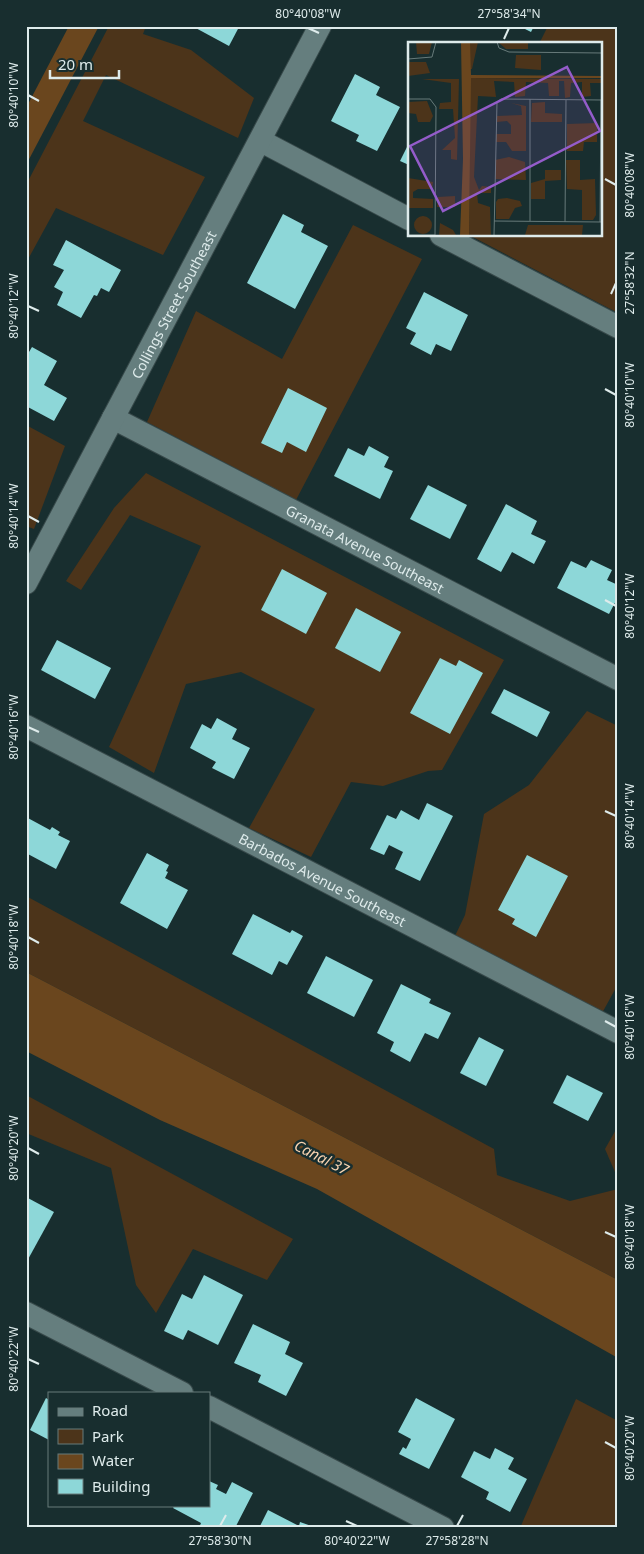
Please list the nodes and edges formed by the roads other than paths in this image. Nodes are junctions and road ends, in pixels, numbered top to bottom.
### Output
1 (320, 26) edge
2 (261, 141) junction
3 (408, 218) edge
4 (443, 236) edge
5 (618, 327) edge
6 (113, 418) junction
7 (26, 583) edge
8 (618, 679) edge
9 (26, 726) edge
10 (618, 1032) edge
11 (26, 1313) edge
12 (180, 1392) edge
13 (210, 1408) edge
14 (443, 1528) edge

1 - 2 street, Collings Street Southeast
2 - 3 street
2 - 6 street, Collings Street Southeast
4 - 5 street
6 - 7 street, Collings Street Southeast
6 - 8 street, Granata Avenue Southeast
9 - 10 street, Barbados Avenue Southeast
11 - 12 street
13 - 14 street

